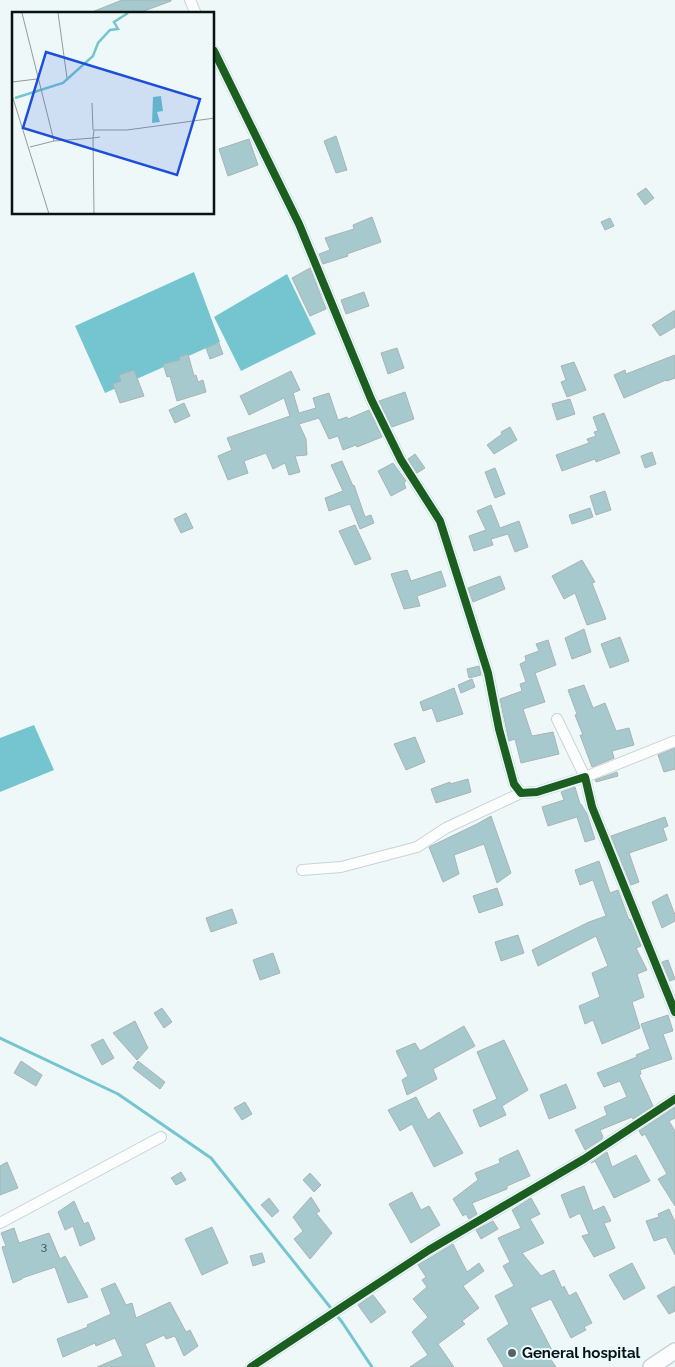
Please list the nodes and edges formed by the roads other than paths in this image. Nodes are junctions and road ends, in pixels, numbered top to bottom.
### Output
1 (190, 0) edge
2 (195, 12) edge
3 (215, 53) edge
4 (557, 719) dead end
5 (675, 741) edge
6 (585, 777) junction
7 (521, 793) junction
8 (302, 870) dead end
9 (675, 1012) edge
10 (675, 1100) edge
11 (161, 1137) dead end
12 (0, 1223) edge
13 (675, 1351) edge
14 (251, 1367) edge
15 (651, 1367) edge

1 - 2 street
3 - 7 street
4 - 6 street
5 - 6 street
6 - 7 street
6 - 9 street
7 - 8 street
10 - 14 street
11 - 12 street
13 - 15 main road

